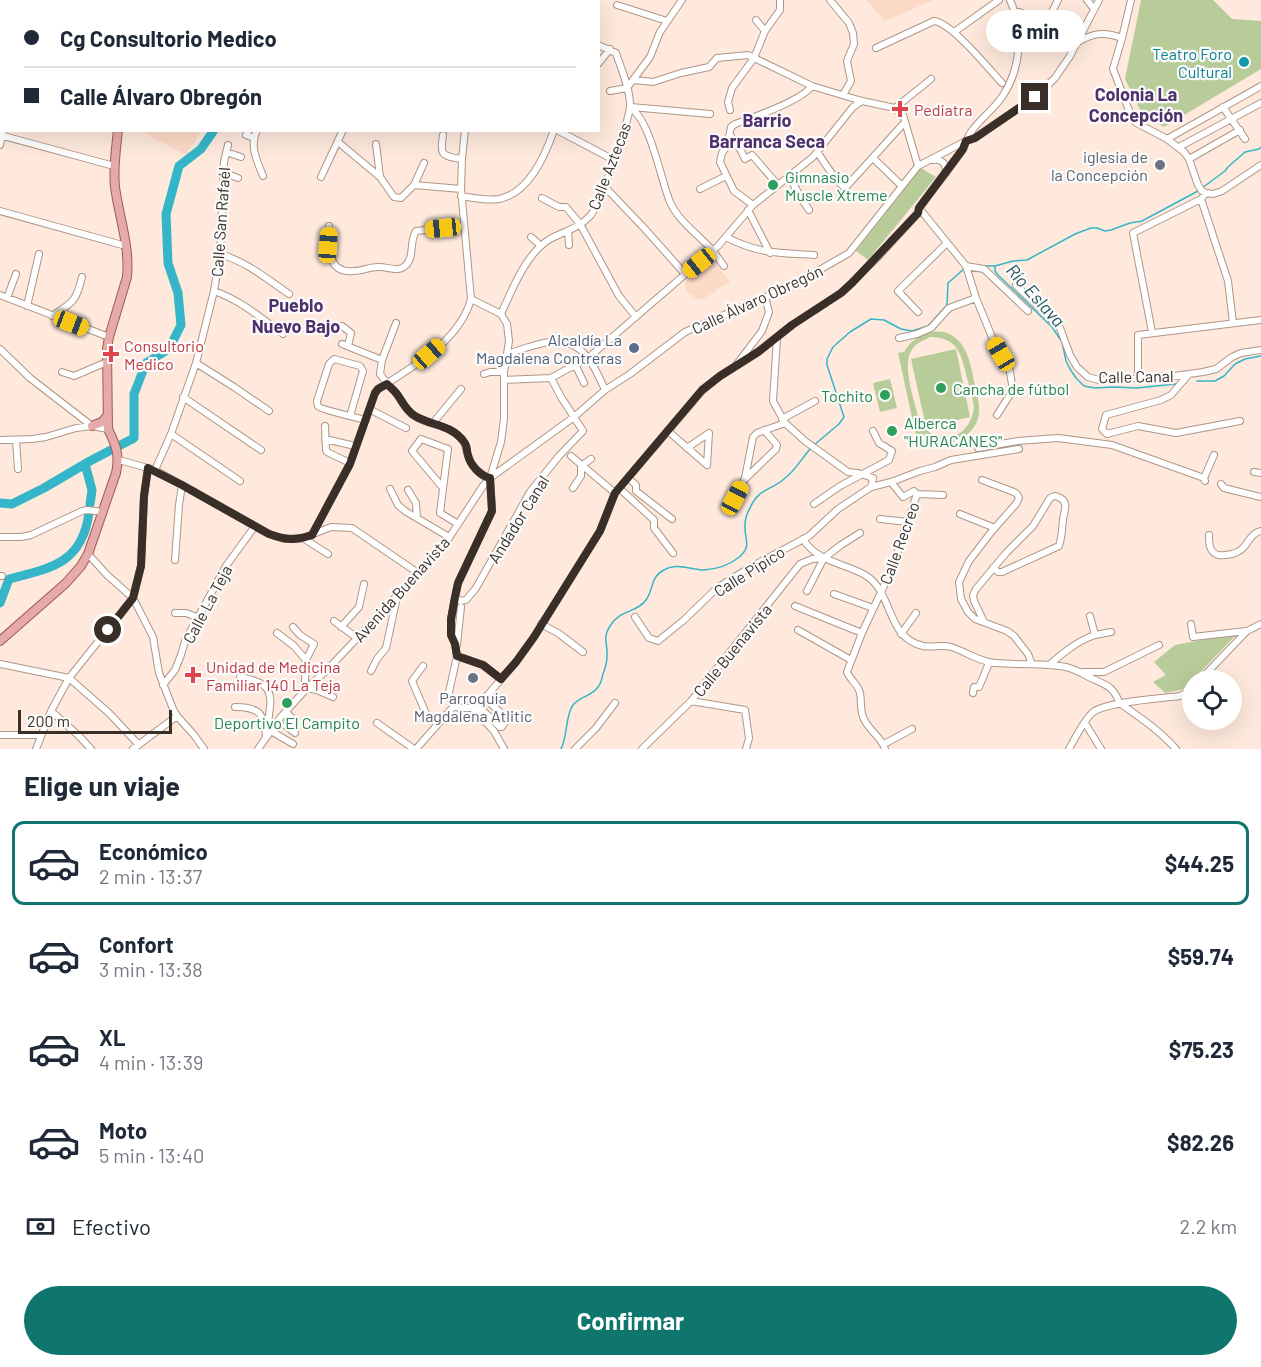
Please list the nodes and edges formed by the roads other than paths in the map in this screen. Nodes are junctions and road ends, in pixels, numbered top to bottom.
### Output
1 (682, 0) edge
2 (780, 0) edge
3 (830, 0) edge
4 (999, 0) edge
5 (1010, 0) edge
6 (1050, 0) edge
7 (1087, 0) edge
8 (1099, 0) edge
9 (1131, 0) edge
10 (1057, 3) edge
11 (617, 5) dead end
12 (1094, 9) junction
13 (1014, 13) junction
14 (756, 20) dead end
15 (667, 21) junction
16 (1045, 26) junction
17 (765, 31) junction
18 (954, 32) junction
19 (1122, 38) junction
20 (1076, 44) junction
21 (600, 46) edge
22 (876, 48) dead end
23 (610, 50) junction
24 (754, 58) junction
25 (600, 62) edge
26 (931, 79) dead end
27 (634, 80) junction
28 (1002, 83) dead end
29 (812, 86) junction
30 (1261, 86) edge
31 (627, 88) junction
32 (610, 91) dead end
33 (843, 95) junction
34 (862, 101) junction
35 (1261, 103) edge
36 (1223, 106) junction
37 (630, 108) junction
38 (895, 108) junction
39 (730, 110) dead end
40 (710, 114) dead end
41 (1232, 119) junction
42 (905, 122) junction
43 (1240, 130) junction
44 (730, 131) junction
45 (118, 132) edge
46 (248, 132) edge
47 (256, 132) edge
48 (342, 132) edge
49 (465, 132) edge
50 (554, 132) edge
51 (559, 132) edge
52 (2, 134) edge
53 (443, 135) dead end
54 (254, 138) junction
55 (1167, 139) junction
56 (1245, 139) dead end
57 (966, 141) junction
58 (338, 142) junction
59 (376, 144) dead end
60 (0, 145) edge
61 (228, 145) dead end
62 (1179, 147) junction
63 (226, 152) junction
64 (817, 152) junction
65 (241, 157) dead end
66 (873, 158) junction
67 (462, 159) junction
68 (1189, 159) junction
69 (614, 160) junction
70 (932, 160) junction
71 (424, 163) dead end
72 (1261, 165) edge
73 (114, 166) junction
74 (918, 166) junction
75 (224, 173) junction
76 (946, 174) junction
77 (263, 176) dead end
78 (726, 176) junction
79 (789, 176) junction
80 (321, 177) dead end
81 (380, 177) junction
82 (238, 178) dead end
83 (414, 184) junction
84 (778, 185) junction
85 (604, 186) junction
86 (902, 186) junction
87 (700, 189) dead end
88 (1204, 192) junction
89 (461, 193) junction
90 (542, 198) dead end
91 (1201, 200) junction
92 (751, 207) junction
93 (919, 208) junction
94 (809, 210) dead end
95 (0, 211) edge
96 (580, 224) junction
97 (329, 226) dead end
98 (464, 226) junction
99 (568, 231) junction
100 (531, 237) dead end
101 (726, 237) junction
102 (947, 243) junction
103 (569, 245) dead end
104 (126, 246) junction
105 (542, 246) junction
106 (713, 251) junction
107 (770, 253) junction
108 (39, 254) dead end
109 (220, 254) junction
110 (814, 255) dead end
111 (724, 266) dead end
112 (966, 266) junction
113 (16, 274) dead end
114 (685, 274) junction
115 (82, 277) dead end
116 (1016, 285) dead end
117 (214, 291) junction
118 (289, 294) dead end
119 (3, 296) edge
120 (765, 297) junction
121 (976, 298) junction
122 (471, 299) junction
123 (27, 306) junction
124 (1028, 311) dead end
125 (918, 312) dead end
126 (501, 314) junction
127 (52, 315) junction
128 (636, 316) junction
129 (1261, 320) edge
130 (396, 323) dead end
131 (1233, 324) junction
132 (342, 326) dead end
133 (1152, 332) junction
134 (283, 334) dead end
135 (109, 338) junction
136 (777, 338) junction
137 (899, 338) dead end
138 (0, 349) edge
139 (1261, 350) edge
140 (507, 354) junction
141 (588, 358) junction
142 (382, 360) junction
143 (107, 362) junction
144 (196, 363) junction
145 (575, 364) junction
146 (735, 367) junction
147 (62, 372) dead end
148 (504, 372) junction
149 (484, 374) dead end
150 (1189, 374) junction
151 (551, 378) junction
152 (1138, 378) junction
153 (504, 380) junction
154 (584, 383) dead end
155 (387, 384) junction
156 (461, 389) dead end
157 (605, 390) junction
158 (183, 397) junction
159 (815, 401) dead end
160 (369, 410) junction
161 (269, 411) dead end
162 (997, 415) dead end
163 (107, 416) junction
164 (350, 416) junction
165 (574, 417) junction
166 (366, 420) junction
167 (784, 421) junction
168 (1240, 421) dead end
169 (433, 423) junction
170 (92, 426) junction
171 (325, 426) dead end
172 (406, 428) dead end
173 (108, 429) junction
174 (764, 430) junction
175 (668, 431) junction
176 (873, 431) dead end
177 (171, 434) junction
178 (325, 439) junction
179 (0, 440) edge
180 (16, 440) junction
181 (351, 445) dead end
182 (687, 448) junction
183 (978, 448) dead end
184 (1019, 449) dead end
185 (261, 450) dead end
186 (571, 456) dead end
187 (1214, 456) dead end
188 (118, 457) junction
189 (591, 459) dead end
190 (350, 464) junction
191 (581, 466) junction
192 (148, 468) junction
193 (18, 469) dead end
194 (155, 470) junction
195 (862, 474) junction
196 (490, 478) junction
197 (628, 478) junction
198 (745, 478) junction
199 (982, 480) dead end
200 (240, 481) dead end
201 (891, 482) junction
202 (1221, 484) dead end
203 (182, 485) junction
204 (871, 487) junction
205 (444, 488) junction
206 (573, 488) dead end
207 (390, 489) dead end
208 (408, 490) dead end
209 (617, 491) junction
210 (917, 494) junction
211 (943, 495) dead end
212 (1261, 497) edge
213 (735, 498) dead end
214 (814, 504) dead end
215 (103, 512) junction
216 (960, 514) dead end
217 (417, 518) junction
218 (672, 519) dead end
219 (880, 519) dead end
220 (908, 522) junction
221 (458, 524) junction
222 (255, 526) junction
223 (995, 528) junction
224 (1261, 531) edge
225 (860, 533) dead end
226 (312, 535) junction
227 (1209, 535) dead end
228 (0, 537) edge
229 (449, 537) junction
230 (303, 538) junction
231 (803, 539) junction
232 (673, 553) dead end
233 (88, 554) junction
234 (328, 554) dead end
235 (824, 558) junction
236 (175, 560) dead end
237 (993, 568) junction
238 (418, 573) junction
239 (364, 585) dead end
240 (807, 591) dead end
241 (881, 592) junction
242 (834, 594) dead end
243 (397, 597) junction
244 (455, 597) junction
245 (133, 598) junction
246 (795, 606) dead end
247 (461, 607) dead end
248 (873, 608) junction
249 (174, 613) dead end
250 (916, 613) dead end
251 (1090, 616) dead end
252 (197, 617) junction
253 (635, 617) dead end
254 (334, 621) dead end
255 (984, 622) junction
256 (541, 624) junction
257 (1191, 624) dead end
258 (1261, 624) edge
259 (293, 627) dead end
260 (341, 627) junction
261 (798, 630) dead end
262 (1247, 631) junction
263 (1111, 632) dead end
264 (278, 633) dead end
265 (862, 633) junction
266 (901, 634) junction
267 (1095, 635) junction
268 (2, 636) edge
269 (357, 638) junction
270 (1159, 645) dead end
271 (457, 652) junction
272 (583, 652) dead end
273 (306, 660) junction
274 (851, 660) junction
275 (989, 663) junction
276 (0, 664) edge
277 (1032, 664) junction
278 (1049, 665) junction
279 (423, 666) dead end
280 (1210, 670) edge
281 (370, 671) dead end
282 (1079, 672) junction
283 (240, 677) dead end
284 (69, 678) junction
285 (501, 679) junction
286 (163, 686) junction
287 (307, 688) junction
288 (973, 693) dead end
289 (1182, 695) edge
290 (333, 697) dead end
291 (485, 699) junction
292 (691, 701) junction
293 (615, 703) dead end
294 (1120, 704) junction
295 (454, 706) junction
296 (474, 706) junction
297 (235, 707) dead end
298 (51, 711) junction
299 (285, 712) junction
300 (177, 717) junction
301 (377, 723) dead end
302 (1085, 723) junction
303 (438, 724) junction
304 (912, 729) dead end
305 (271, 731) junction
306 (295, 733) dead end
307 (0, 735) edge
308 (41, 735) junction
309 (266, 738) junction
310 (292, 744) dead end
311 (136, 747) edge
312 (884, 747) edge
313 (36, 749) edge
314 (91, 749) edge
315 (204, 749) edge
316 (258, 749) edge
317 (415, 749) edge
318 (504, 749) edge
319 (575, 749) edge
320 (642, 749) edge
321 (746, 749) edge
322 (1069, 749) edge
323 (1101, 749) edge
324 (1176, 749) edge

1 - 15 street
2 - 17 street
3 - 33 street
4 - 18 street
5 - 13 street
6 - 10 street
7 - 12 street
8 - 12 street, Calle Álvaro Obregón
9 - 19 street
10 - 16 street
11 - 15 street
12 - 20 street, Calle Álvaro Obregón
13 - 16 street
13 - 57 street
14 - 17 street
15 - 27 street
16 - 20 street
17 - 24 street
18 - 22 street
18 - 28 street
19 - 20 street
19 - 55 street
20 - 57 street, Calle Álvaro Obregón
21 - 23 street
23 - 25 street
23 - 31 street, Calle Aztecas
24 - 27 street
24 - 29 street
24 - 39 street
26 - 38 street
27 - 31 street
29 - 33 street
29 - 44 street
30 - 36 street
31 - 32 street
31 - 37 street, Calle Aztecas
33 - 34 street
34 - 38 street
34 - 64 street
35 - 41 street
36 - 41 street
36 - 55 street
37 - 40 street
37 - 69 street, Calle Aztecas
37 - 106 street
38 - 42 street
41 - 43 street
41 - 62 street
42 - 66 street
42 - 74 street
43 - 56 street
43 - 68 street
44 - 78 street
44 - 84 street
45 - 73 main road
46 - 54 street, Calle San Rafaél
47 - 54 street
48 - 58 street
49 - 67 street
50 - 89 street
51 - 69 street
52 - 60 street
52 - 73 street
53 - 67 street
54 - 77 street, Calle San Rafaél
55 - 62 street
57 - 70 street, Calle Álvaro Obregón
57 - 76 street
58 - 80 street
58 - 81 street
59 - 81 street
61 - 63 street, Calle San Rafaél
62 - 68 street
63 - 65 street
63 - 75 street, Calle San Rafaél
64 - 66 street
64 - 79 street
66 - 86 street
67 - 89 street
68 - 88 street
69 - 85 street, Calle Aztecas
70 - 74 street, Calle Álvaro Obregón
70 - 76 street
71 - 83 street
72 - 88 street
73 - 104 main road
74 - 86 street, Calle Álvaro Obregón
75 - 82 street
75 - 109 street, Calle San Rafaél
76 - 93 street
78 - 87 street
78 - 92 street
79 - 84 street
79 - 94 street
81 - 83 street
83 - 89 street
84 - 92 street
85 - 96 street, Calle Aztecas
85 - 114 street
86 - 120 street, Calle Álvaro Obregón
88 - 91 street
89 - 98 street
90 - 96 street
91 - 131 street
91 - 133 street
92 - 101 street
92 - 107 street
93 - 102 street
93 - 136 street
95 - 104 street
96 - 99 street, Calle Aztecas
96 - 128 street
97 - 98 street
98 - 122 street
99 - 103 street
99 - 105 street, Calle Aztecas
100 - 105 street
101 - 106 street
101 - 107 street
102 - 112 street
102 - 125 street
104 - 135 main road
105 - 126 street, Calle Aztecas
106 - 111 street
106 - 114 street
107 - 110 street
108 - 123 street
109 - 117 street, Calle San Rafaél
109 - 118 street
112 - 121 street
112 - 124 street
113 - 119 street
114 - 128 street
115 - 127 street
116 - 152 street, Calle Canal
117 - 134 street
117 - 144 street, Calle San Rafaél
119 - 123 street
120 - 146 street
120 - 157 street, Calle Álvaro Obregón
121 - 137 street
121 - 162 street
122 - 126 street
122 - 155 street
123 - 127 street
126 - 140 street
127 - 135 street
128 - 141 street
129 - 131 street
130 - 142 street
131 - 133 street
132 - 142 street
133 - 152 street
135 - 143 main road
136 - 146 street
136 - 167 street
138 - 170 street
139 - 150 street, Calle Canal
140 - 141 street
140 - 148 street
141 - 145 street
141 - 157 street
142 - 155 street
143 - 147 street
143 - 163 main road
144 - 158 street, Calle San Rafaél
144 - 161 street
145 - 151 street
145 - 154 street
146 - 175 street
148 - 149 street
148 - 153 street
150 - 152 street, Calle Canal
150 - 168 street
151 - 153 street
151 - 165 street
153 - 196 street
155 - 160 street
155 - 169 street
156 - 169 street
157 - 165 street, Calle Álvaro Obregón
158 - 177 street, Calle San Rafaél
158 - 185 street
159 - 167 street
160 - 166 street
160 - 172 street
163 - 170 main road
163 - 173 main road
164 - 164 street
164 - 166 street
165 - 196 street, Calle Álvaro Obregón
165 - 244 street, Andador Canal
166 - 190 street
167 - 174 street
167 - 195 street
169 - 196 street
170 - 173 street
170 - 180 street
171 - 178 street
173 - 188 main road
174 - 198 street
174 - 198 street
175 - 182 street
175 - 197 street
176 - 195 street
177 - 194 street, Calle San Rafaél
177 - 200 street
178 - 181 street
178 - 190 street
179 - 180 street
180 - 193 street
182 - 182 street
183 - 187 street
184 - 201 street, Calle Pipico
186 - 191 street
188 - 192 street
188 - 215 main road
189 - 191 street
190 - 226 street
191 - 206 street
191 - 209 street
192 - 194 street
192 - 245 street
194 - 203 street
195 - 204 street
195 - 214 street
196 - 221 street, Avenida Buenavista
196 - 244 street
197 - 209 street
197 - 218 street
198 - 213 street
199 - 223 street
201 - 204 street, Calle Pipico
201 - 210 street
202 - 212 street
203 - 222 street
203 - 236 street
204 - 231 street, Calle Pipico
205 - 205 street
205 - 221 street
207 - 217 street
208 - 217 street
209 - 232 street
209 - 256 street
210 - 211 street
210 - 220 street, Calle Recreo
215 - 228 street
215 - 233 main road
216 - 223 street
217 - 229 street
219 - 220 street
220 - 241 street, Calle Recreo
221 - 229 street, Avenida Buenavista
222 - 230 street
222 - 252 street, Calle La Teja
223 - 255 street
224 - 227 street
225 - 235 street
226 - 230 street
226 - 238 street
229 - 238 street, Avenida Buenavista
230 - 234 street
231 - 235 street
231 - 253 street, Calle Pipico
233 - 245 street
233 - 268 main road
235 - 240 street
235 - 241 street
235 - 292 street, Calle Buenavista
237 - 237 street
237 - 255 street
238 - 243 street, Avenida Buenavista
239 - 260 street
241 - 248 street, Calle Recreo
241 - 266 street
242 - 248 street
243 - 269 street, Avenida Buenavista
243 - 281 street
244 - 271 street
245 - 284 street
245 - 286 street
246 - 265 street
247 - 271 street
248 - 265 street, Calle Recreo
249 - 252 street
250 - 266 street
251 - 267 street
252 - 286 street, Calle La Teja
254 - 260 street
255 - 277 street
256 - 272 street
256 - 285 street
257 - 262 street
258 - 262 street
259 - 273 street
260 - 269 street
261 - 274 street
262 - 280 street
263 - 267 street
264 - 273 street
265 - 274 street, Calle Recreo
266 - 275 street
267 - 278 street
269 - 287 street, Avenida Buenavista
270 - 282 street
271 - 285 street
271 - 295 street
273 - 287 street
274 - 312 street
275 - 277 street
275 - 288 street
276 - 284 street
277 - 278 street
278 - 282 street
279 - 303 street
282 - 294 street
283 - 305 street
284 - 298 street
284 - 311 street
285 - 291 street
286 - 300 street
287 - 290 street
287 - 299 street, Avenida Buenavista
289 - 294 street
291 - 296 street
291 - 296 street
292 - 320 street, Calle Buenavista
292 - 321 street
293 - 319 street
294 - 302 street
294 - 324 street
295 - 296 street
295 - 303 street
296 - 318 street
297 - 309 street
298 - 308 street
298 - 314 street
299 - 305 street, Avenida Buenavista
299 - 306 street
300 - 311 street
300 - 315 street
301 - 317 street
302 - 322 street
302 - 323 street
303 - 317 street
304 - 312 street
305 - 309 street, Avenida Buenavista
305 - 310 street
307 - 308 street
308 - 313 street
309 - 316 street, Avenida Buenavista

